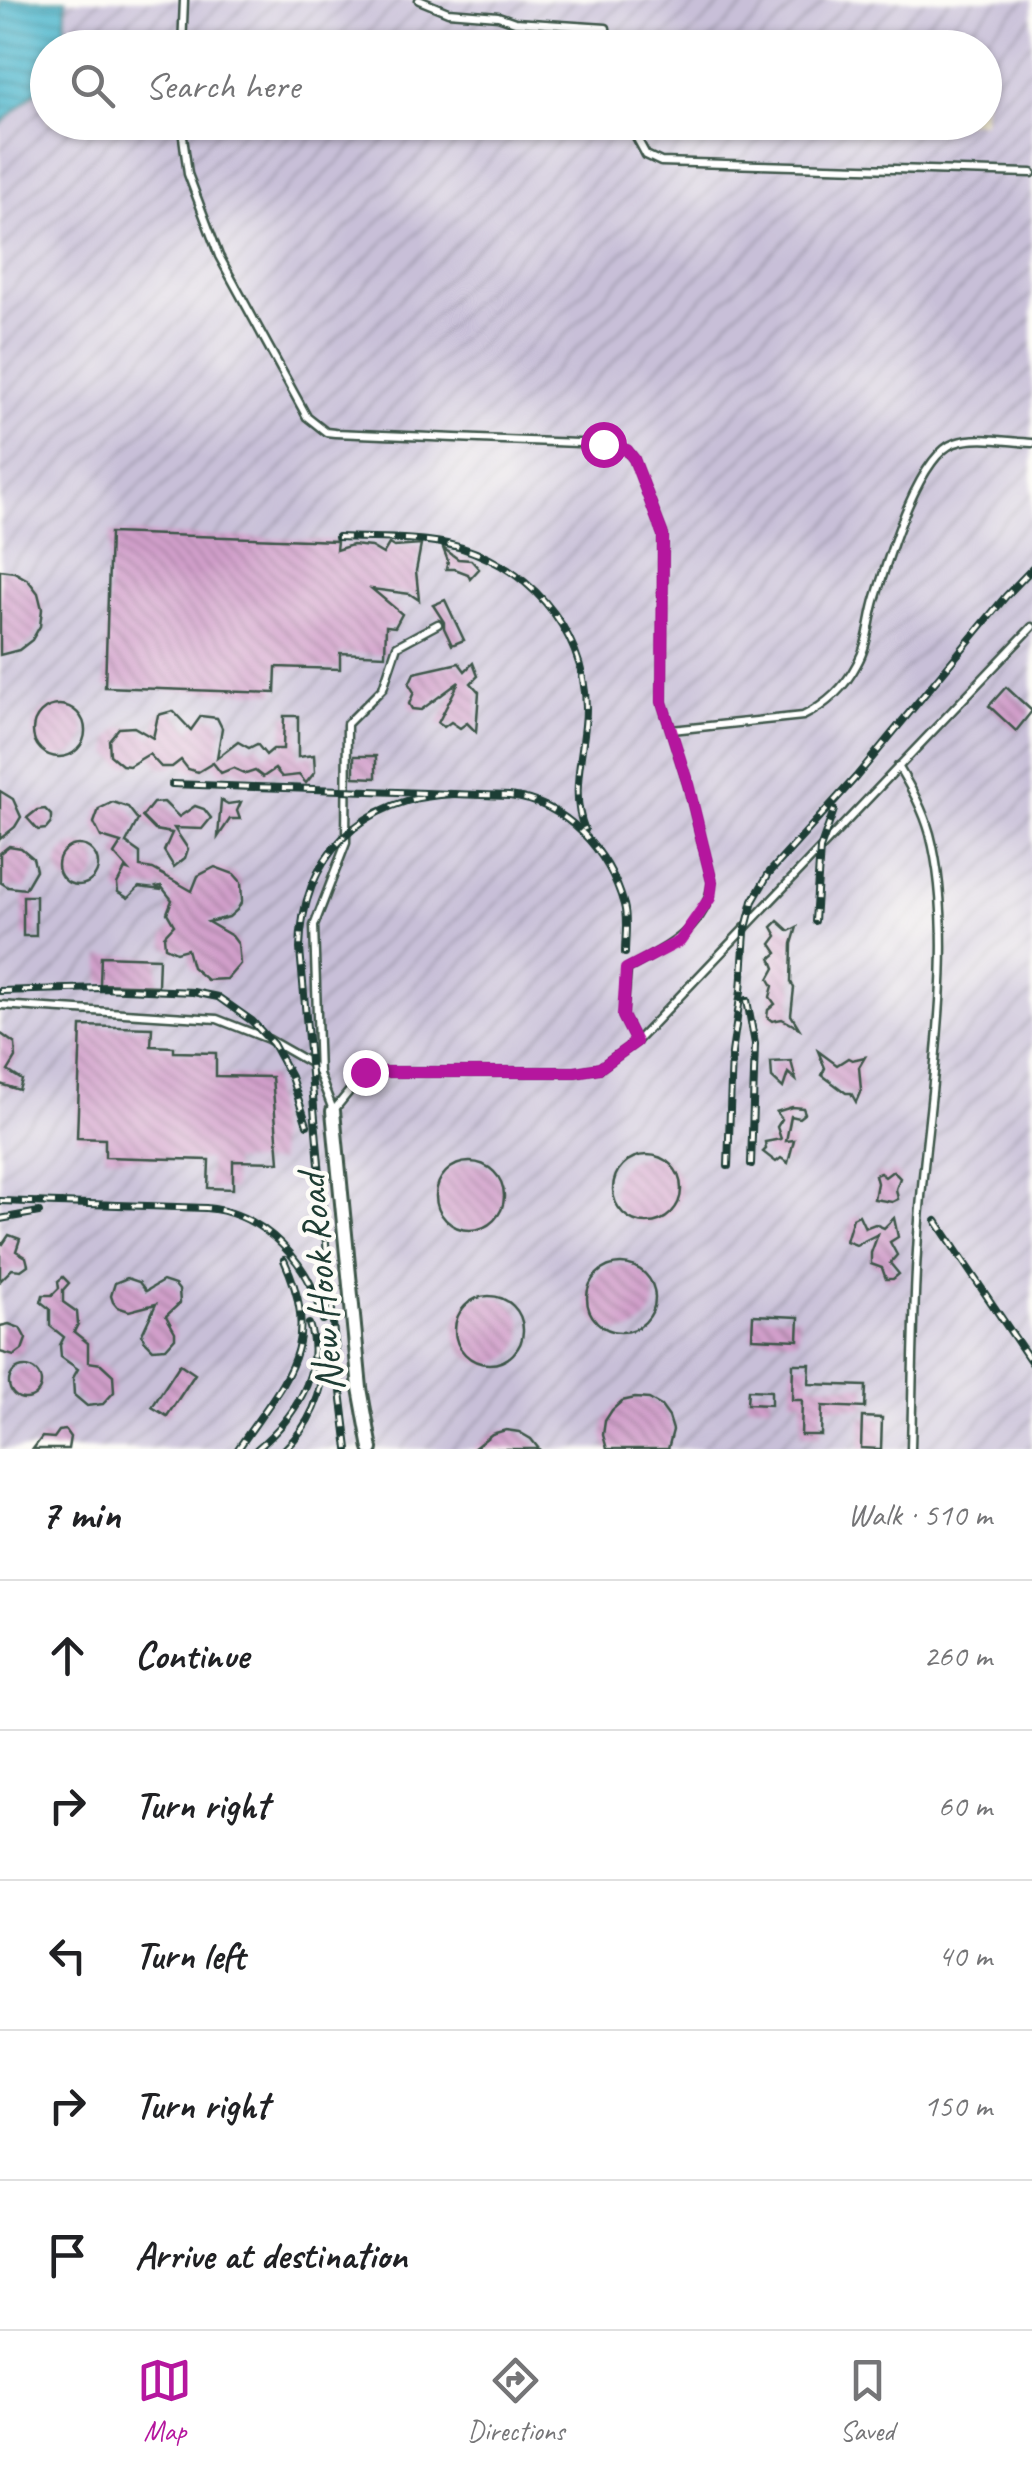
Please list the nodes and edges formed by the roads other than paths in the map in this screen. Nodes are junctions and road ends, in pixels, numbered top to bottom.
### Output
1 (184, 0) edge
2 (419, 0) edge
3 (183, 30) edge
4 (606, 30) edge
5 (184, 140) edge
6 (638, 140) edge
7 (1032, 173) edge
8 (1032, 443) edge
9 (438, 624) dead end
10 (1032, 628) edge
11 (672, 730) junction
12 (898, 766) junction
13 (0, 1006) edge
14 (636, 1042) junction
15 (319, 1074) junction
16 (334, 1111) junction
17 (371, 1449) edge
18 (911, 1449) edge

1 - 3 lane
2 - 4 lane
5 - 11 lane
6 - 7 lane
8 - 11 lane
9 - 15 lane
10 - 12 lane
11 - 14 lane
12 - 14 lane
12 - 18 lane
13 - 15 lane
14 - 16 lane
15 - 16 lane
16 - 17 street, New Hook Road

